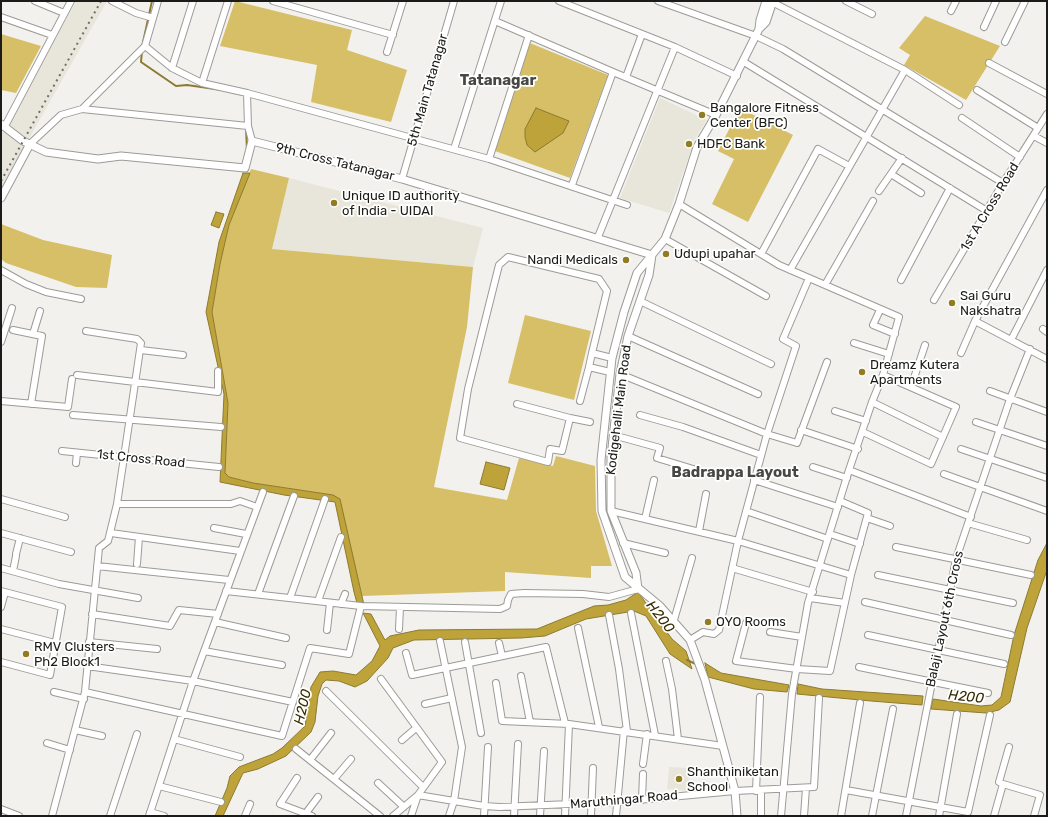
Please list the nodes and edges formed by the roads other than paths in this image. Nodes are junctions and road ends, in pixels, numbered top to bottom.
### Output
1 (35, 1) edge
2 (71, 1) edge
3 (112, 1) edge
4 (158, 1) edge
5 (193, 1) edge
6 (228, 1) edge
7 (273, 1) edge
8 (403, 1) edge
9 (454, 1) edge
10 (501, 1) edge
11 (559, 1) edge
12 (658, 1) edge
13 (771, 1) edge
14 (846, 1) edge
15 (956, 1) edge
16 (996, 1) edge
17 (1025, 1) edge
18 (667, 3) edge
19 (951, 11) dead end
20 (64, 13) junction
21 (872, 14) dead end
22 (1, 17) edge
23 (153, 18) junction
24 (495, 21) junction
25 (984, 27) dead end
26 (393, 34) junction
27 (642, 34) junction
28 (52, 35) junction
29 (528, 35) junction
30 (756, 36) junction
31 (1005, 42) dead end
32 (145, 46) junction
33 (675, 48) junction
34 (387, 52) dead end
35 (744, 62) junction
36 (989, 63) dead end
37 (172, 68) junction
38 (905, 70) junction
39 (613, 72) junction
40 (737, 76) junction
41 (626, 77) junction
42 (202, 82) junction
43 (977, 90) dead end
44 (658, 91) junction
45 (247, 93) junction
46 (1047, 94) edge
47 (959, 105) dead end
48 (82, 109) junction
49 (882, 110) junction
50 (1047, 114) edge
51 (716, 115) junction
52 (962, 118) dead end
53 (3, 125) edge
54 (248, 126) junction
55 (1038, 128) junction
56 (1034, 136) junction
57 (866, 137) junction
58 (414, 139) junction
59 (252, 141) junction
60 (1047, 143) edge
61 (30, 144) junction
62 (454, 149) junction
63 (1020, 157) junction
64 (902, 158) junction
65 (489, 159) junction
66 (849, 166) junction
67 (891, 174) junction
68 (402, 179) junction
69 (1003, 183) junction
70 (572, 185) junction
71 (950, 188) junction
72 (1047, 190) edge
73 (879, 191) dead end
74 (921, 193) dead end
75 (1, 198) edge
76 (613, 200) junction
77 (872, 201) dead end
78 (627, 204) dead end
79 (679, 204) junction
80 (987, 211) junction
81 (598, 237) junction
82 (665, 239) junction
83 (761, 254) junction
84 (652, 255) junction
85 (1, 270) edge
86 (790, 270) junction
87 (1047, 270) edge
88 (809, 278) junction
89 (901, 280) dead end
90 (825, 285) junction
91 (766, 296) dead end
92 (81, 299) dead end
93 (934, 300) dead end
94 (640, 301) junction
95 (12, 308) dead end
96 (880, 310) junction
97 (40, 311) dead end
98 (976, 321) junction
99 (13, 330) dead end
100 (86, 331) dead end
101 (34, 334) junction
102 (895, 334) junction
103 (628, 336) junction
104 (1011, 340) junction
105 (1, 342) edge
106 (854, 343) dead end
107 (925, 346) dead end
108 (140, 350) junction
109 (1030, 350) junction
110 (592, 353) junction
111 (961, 353) dead end
112 (889, 354) junction
113 (183, 355) dead end
114 (612, 358) junction
115 (1047, 359) edge
116 (827, 362) dead end
117 (770, 364) dead end
118 (589, 367) junction
119 (218, 371) dead end
120 (610, 372) junction
121 (620, 374) junction
122 (883, 375) junction
123 (135, 383) junction
124 (911, 387) junction
125 (990, 391) dead end
126 (758, 394) dead end
127 (1010, 399) junction
128 (1, 401) edge
129 (580, 401) dead end
130 (872, 402) junction
131 (31, 404) junction
132 (517, 404) dead end
133 (835, 411) dead end
134 (1047, 412) edge
135 (72, 415) dead end
136 (640, 415) dead end
137 (570, 418) junction
138 (130, 420) junction
139 (866, 421) junction
140 (590, 422) dead end
141 (976, 422) dead end
142 (221, 427) dead end
143 (801, 430) junction
144 (1000, 430) junction
145 (863, 432) junction
146 (767, 434) junction
147 (613, 435) junction
148 (943, 437) junction
149 (603, 442) junction
150 (612, 444) junction
151 (1047, 446) edge
152 (858, 449) junction
153 (961, 449) dead end
154 (62, 451) dead end
155 (77, 453) junction
156 (761, 456) junction
157 (123, 457) junction
158 (990, 459) junction
159 (76, 463) dead end
160 (219, 467) dead end
161 (813, 467) dead end
162 (849, 470) junction
163 (944, 474) dead end
164 (713, 476) dead end
165 (847, 478) junction
166 (1047, 478) edge
167 (654, 480) dead end
168 (754, 480) junction
169 (981, 487) junction
170 (263, 492) dead end
171 (706, 494) dead end
172 (294, 496) dead end
173 (324, 499) dead end
174 (1, 500) edge
175 (117, 504) junction
176 (839, 504) junction
177 (257, 507) junction
178 (611, 511) junction
179 (746, 511) junction
180 (1047, 511) edge
181 (65, 517) dead end
182 (867, 518) junction
183 (645, 519) junction
184 (969, 520) junction
185 (890, 526) dead end
186 (214, 528) dead end
187 (699, 531) junction
188 (1, 533) edge
189 (111, 534) junction
190 (246, 534) junction
191 (140, 537) junction
192 (342, 537) dead end
193 (829, 537) junction
194 (20, 538) junction
195 (1027, 540) dead end
196 (738, 541) junction
197 (623, 543) junction
198 (860, 544) junction
199 (896, 547) dead end
200 (240, 551) junction
201 (71, 552) dead end
202 (665, 553) dead end
203 (692, 558) dead end
204 (956, 560) junction
205 (136, 564) dead end
206 (97, 566) junction
207 (820, 566) junction
208 (1, 568) edge
209 (732, 568) junction
210 (13, 571) junction
211 (851, 575) junction
212 (878, 575) dead end
213 (1031, 575) dead end
214 (229, 580) junction
215 (638, 589) junction
216 (950, 590) junction
217 (3, 591) edge
218 (226, 591) junction
219 (95, 592) junction
220 (258, 594) junction
221 (345, 594) dead end
222 (811, 595) junction
223 (138, 598) dead end
224 (290, 598) junction
225 (318, 601) junction
226 (865, 602) dead end
227 (330, 603) junction
228 (845, 603) junction
229 (1013, 603) dead end
230 (342, 604) junction
231 (361, 606) junction
232 (1, 607) edge
233 (400, 607) junction
234 (631, 613) dead end
235 (92, 614) junction
236 (218, 614) junction
237 (609, 615) dead end
238 (944, 619) junction
239 (674, 620) junction
240 (215, 622) junction
241 (746, 623) dead end
242 (578, 628) dead end
243 (1, 629) edge
244 (399, 629) dead end
245 (327, 630) dead end
246 (770, 632) dead end
247 (868, 635) dead end
248 (1011, 635) dead end
249 (802, 637) junction
250 (286, 638) dead end
251 (440, 641) dead end
252 (89, 642) junction
253 (465, 642) dead end
254 (690, 642) junction
255 (55, 643) junction
256 (499, 643) dead end
257 (157, 649) dead end
258 (204, 651) junction
259 (938, 651) junction
260 (406, 653) dead end
261 (502, 656) junction
262 (666, 661) dead end
263 (1, 662) edge
264 (469, 662) junction
265 (1004, 664) dead end
266 (282, 665) dead end
267 (87, 666) junction
268 (446, 667) junction
269 (859, 667) dead end
270 (797, 669) junction
271 (521, 676) dead end
272 (381, 679) dead end
273 (193, 680) junction
274 (932, 680) junction
275 (496, 683) dead end
276 (326, 691) dead end
277 (54, 692) dead end
278 (86, 692) junction
279 (988, 693) dead end
280 (760, 697) dead end
281 (452, 698) junction
282 (819, 698) dead end
283 (84, 700) junction
284 (292, 702) junction
285 (860, 703) dead end
286 (426, 704) dead end
287 (893, 708) dead end
288 (182, 713) junction
289 (957, 714) dead end
290 (990, 715) dead end
291 (530, 722) junction
292 (567, 724) junction
293 (599, 727) junction
294 (416, 728) junction
295 (75, 730) junction
296 (625, 731) junction
297 (331, 733) dead end
298 (481, 733) dead end
299 (137, 734) dead end
300 (647, 734) junction
301 (655, 735) junction
302 (102, 736) dead end
303 (174, 738) junction
304 (678, 739) junction
305 (402, 740) dead end
306 (47, 743) dead end
307 (518, 744) dead end
308 (723, 746) junction
309 (1009, 747) dead end
310 (488, 748) dead end
311 (296, 749) dead end
312 (70, 750) junction
313 (544, 751) dead end
314 (240, 757) dead end
315 (351, 759) dead end
316 (310, 760) junction
317 (643, 764) dead end
318 (593, 768) dead end
319 (643, 774) dead end
320 (297, 778) dead end
321 (334, 779) junction
322 (378, 783) dead end
323 (1003, 784) junction
324 (159, 786) junction
325 (423, 788) junction
326 (806, 788) junction
327 (784, 789) junction
328 (759, 790) junction
329 (846, 790) junction
330 (735, 791) junction
331 (418, 795) junction
332 (876, 796) junction
333 (318, 797) dead end
334 (642, 800) junction
335 (454, 801) junction
336 (220, 802) dead end
337 (616, 802) junction
338 (909, 802) junction
339 (592, 803) junction
340 (250, 804) dead end
341 (565, 805) junction
342 (484, 806) junction
343 (540, 806) junction
344 (404, 807) junction
345 (514, 807) junction
346 (940, 807) junction
347 (1, 809) edge
348 (295, 810) junction
349 (306, 813) junction
350 (149, 814) edge
351 (18, 816) edge
352 (52, 816) edge
353 (110, 816) edge
354 (164, 816) edge
355 (245, 816) edge
356 (292, 816) edge
357 (312, 816) edge
358 (380, 816) edge
359 (393, 816) edge
360 (411, 816) edge
361 (449, 816) edge
362 (484, 816) edge
363 (514, 816) edge
364 (540, 816) edge
365 (565, 816) edge
366 (591, 816) edge
367 (616, 816) edge
368 (737, 816) edge
369 (760, 816) edge
370 (781, 816) edge
371 (804, 816) edge
372 (841, 816) edge
373 (872, 816) edge
374 (906, 816) edge
375 (939, 816) edge
376 (994, 816) edge
377 (1034, 816) edge

1 - 20 street
2 - 20 street
3 - 23 street
4 - 23 street
5 - 37 street
6 - 42 street
7 - 26 street
8 - 26 street
9 - 58 street, 5th Main Tatanagar
10 - 24 street
11 - 27 street
12 - 18 street
13 - 30 street, Kodigehalli Main Road
13 - 38 street
14 - 21 street
15 - 19 street
16 - 25 street
17 - 31 street
18 - 30 street
20 - 28 street
22 - 28 street
23 - 32 street
24 - 29 street
24 - 62 street
26 - 34 street
27 - 33 street
27 - 41 street
28 - 53 street
29 - 39 street
29 - 65 street
30 - 35 street, Kodigehalli Main Road
30 - 49 street
32 - 37 street
32 - 48 street
33 - 40 street
33 - 44 street
35 - 40 street, Kodigehalli Main Road
35 - 57 street
36 - 46 street
37 - 42 street
38 - 47 street
38 - 49 street
39 - 41 street
39 - 70 street
40 - 51 street, Kodigehalli Main Road
41 - 44 street
42 - 45 street
43 - 55 street
44 - 51 street
44 - 76 street
45 - 54 street
45 - 58 street
48 - 54 street
48 - 61 street
49 - 57 street
49 - 69 street
50 - 55 street, 1st A Cross Road
51 - 79 street, Kodigehalli Main Road
52 - 63 street
53 - 61 street
54 - 59 street
55 - 56 street, 1st A Cross Road
56 - 60 street
56 - 63 street, 1st A Cross Road
57 - 64 street
57 - 66 street
58 - 62 street
58 - 68 street, 5th Main Tatanagar
59 - 61 street
59 - 68 street, 9th Cross Tatanagar
61 - 75 street
62 - 65 street
63 - 69 street, 1st A Cross Road
64 - 67 street
64 - 71 street
65 - 70 street
66 - 83 street
66 - 86 street
67 - 73 street
67 - 74 street
68 - 81 street, 9th Cross Tatanagar
69 - 80 street, 1st A Cross Road
70 - 76 street
71 - 80 street
71 - 89 street
72 - 98 street
76 - 78 street
76 - 81 street
77 - 90 street
79 - 82 street, Kodigehalli Main Road
79 - 83 street
80 - 93 street, 1st A Cross Road
81 - 84 street, 9th Cross Tatanagar
82 - 84 street, Kodigehalli Main Road
82 - 91 street
83 - 86 street
84 - 94 street, Kodigehalli Main Road
84 - 114 street, Kodigehalli Main Road
85 - 92 street
86 - 88 street
87 - 104 street
88 - 90 street
88 - 146 street
90 - 96 street
94 - 103 street, Kodigehalli Main Road
94 - 117 street
95 - 105 street
96 - 102 street
96 - 102 street
97 - 101 street
98 - 104 street
98 - 111 street
99 - 101 street
100 - 108 street
101 - 131 street
102 - 112 street
103 - 121 street, Kodigehalli Main Road
103 - 126 street
104 - 109 street
106 - 112 street
107 - 124 street
108 - 113 street
108 - 123 street
109 - 115 street
109 - 127 street, Balaji Layout 6th Cross
110 - 114 street
110 - 118 street
110 - 137 street
112 - 122 street
114 - 120 street, Kodigehalli Main Road
116 - 143 street
118 - 120 street
118 - 129 street
119 - 123 street
120 - 149 street, Kodigehalli Main Road
121 - 146 street
121 - 147 street, Kodigehalli Main Road
122 - 124 street
122 - 130 street
123 - 131 street
123 - 138 street
124 - 148 street
125 - 127 street
127 - 134 street
127 - 144 street, Balaji Layout 6th Cross
128 - 131 street
130 - 139 street
130 - 148 street
132 - 137 street
133 - 139 street
135 - 138 street
136 - 156 street
137 - 140 street
138 - 142 street
138 - 157 street
139 - 145 street
141 - 144 street
143 - 146 street
143 - 152 street
144 - 151 street
144 - 158 street, Balaji Layout 6th Cross
145 - 148 street
145 - 152 street
146 - 156 street
147 - 150 street, Kodigehalli Main Road
147 - 164 street
149 - 150 street
149 - 215 street, Kodigehalli Main Road
150 - 178 street, Kodigehalli Main Road
152 - 162 street
153 - 158 street
154 - 155 street, 1st Cross Road
155 - 157 street, 1st Cross Road
155 - 159 street
156 - 168 street
157 - 160 street, 1st Cross Road
157 - 175 street
158 - 166 street
158 - 169 street, Balaji Layout 6th Cross
161 - 165 street
162 - 165 street
162 - 184 street
163 - 169 street
165 - 176 street
167 - 183 street
168 - 176 street
168 - 179 street
169 - 180 street
169 - 184 street, Balaji Layout 6th Cross
170 - 177 street
171 - 187 street
172 - 220 street
173 - 224 street
174 - 181 street
175 - 177 street
175 - 189 street
176 - 182 street
176 - 193 street
177 - 190 street
178 - 183 street
178 - 197 street, Kodigehalli Main Road
179 - 193 street
179 - 196 street
182 - 185 street
182 - 198 street
183 - 187 street
184 - 195 street
184 - 204 street, Balaji Layout 6th Cross
186 - 190 street
187 - 196 street
188 - 194 street
189 - 191 street
189 - 206 street
190 - 200 street
191 - 200 street
191 - 205 street
192 - 225 street
193 - 198 street
193 - 207 street
194 - 201 street
194 - 210 street
196 - 207 street
196 - 209 street
197 - 202 street
197 - 215 street, Kodigehalli Main Road
198 - 211 street
199 - 204 street
200 - 214 street
203 - 239 street
204 - 213 street
204 - 216 street, Balaji Layout 6th Cross
206 - 214 street
206 - 219 street
207 - 211 street
207 - 222 street
208 - 210 street
209 - 222 street
209 - 254 street
210 - 219 street
211 - 228 street
212 - 216 street
214 - 218 street
215 - 233 street
215 - 239 street, Kodigehalli Main Road
216 - 229 street
216 - 238 street, Balaji Layout 6th Cross
217 - 232 street
217 - 255 street
218 - 220 street
218 - 236 street
219 - 223 street
219 - 235 street
220 - 224 street
221 - 230 street
222 - 228 street
222 - 249 street
224 - 225 street
225 - 227 street
226 - 238 street
227 - 230 street
227 - 245 street
228 - 270 street
230 - 231 street
231 - 233 street
231 - 284 street
233 - 244 street
234 - 301 street
235 - 236 street
235 - 252 street
236 - 240 street
237 - 296 street
238 - 248 street
238 - 259 street, Balaji Layout 6th Cross
239 - 254 street, Kodigehalli Main Road
240 - 250 street
240 - 258 street
241 - 270 street
242 - 293 street
243 - 255 street
246 - 249 street
247 - 259 street
249 - 270 street
251 - 268 street
252 - 257 street
252 - 267 street
253 - 264 street
254 - 308 street, Kodigehalli Main Road
255 - 263 street
256 - 261 street
258 - 266 street
258 - 273 street
259 - 265 street
259 - 274 street, Balaji Layout 6th Cross
260 - 268 street
261 - 264 street
261 - 292 street
262 - 304 street
264 - 268 street
264 - 298 street
267 - 273 street
267 - 278 street
268 - 281 street
269 - 274 street
270 - 327 street
271 - 291 street
272 - 294 street
273 - 284 street
273 - 288 street
274 - 279 street
274 - 338 street, Balaji Layout 6th Cross
275 - 291 street
276 - 325 street
277 - 283 street
278 - 283 street
278 - 288 street
280 - 328 street
281 - 286 street
281 - 335 street
282 - 326 street
283 - 295 street
284 - 288 street
285 - 329 street
287 - 332 street
288 - 303 street
289 - 346 street
290 - 346 street
291 - 292 street
292 - 293 street
292 - 341 street
293 - 296 street
294 - 305 street
294 - 325 street
295 - 302 street
295 - 312 street
296 - 300 street
296 - 337 street
297 - 316 street
299 - 353 street
300 - 301 street
300 - 317 street
301 - 304 street
303 - 314 street
303 - 324 street
304 - 308 street
306 - 312 street
307 - 345 street
308 - 330 street, Kodigehalli Main Road
309 - 323 street
310 - 342 street
311 - 316 street
312 - 352 street
313 - 343 street
315 - 321 street
316 - 321 street
318 - 339 street
319 - 334 street
320 - 348 street
321 - 358 street
322 - 344 street
323 - 376 street
323 - 377 street
324 - 336 street
324 - 350 street
325 - 331 street
326 - 327 street, Maruthingar Road
326 - 371 street
327 - 328 street, Maruthingar Road
327 - 370 street
328 - 330 street, Maruthingar Road
328 - 369 street
329 - 332 street
329 - 372 street
330 - 334 street, Maruthingar Road
330 - 368 street, Kodigehalli Main Road
331 - 335 street, Maruthingar Road
331 - 344 street
331 - 360 street
332 - 338 street
332 - 373 street
333 - 349 street
334 - 337 street, Maruthingar Road
335 - 342 street, Maruthingar Road
335 - 361 street
337 - 339 street, Maruthingar Road
337 - 367 street
338 - 346 street
338 - 374 street, Balaji Layout 6th Cross
339 - 341 street, Maruthingar Road
339 - 366 street
340 - 355 street
341 - 343 street, Maruthingar Road
341 - 365 street
342 - 345 street, Maruthingar Road
342 - 362 street
343 - 345 street, Maruthingar Road
343 - 364 street
344 - 359 street
345 - 363 street
346 - 375 street
347 - 351 street
348 - 349 street
348 - 356 street
349 - 357 street
350 - 354 street

